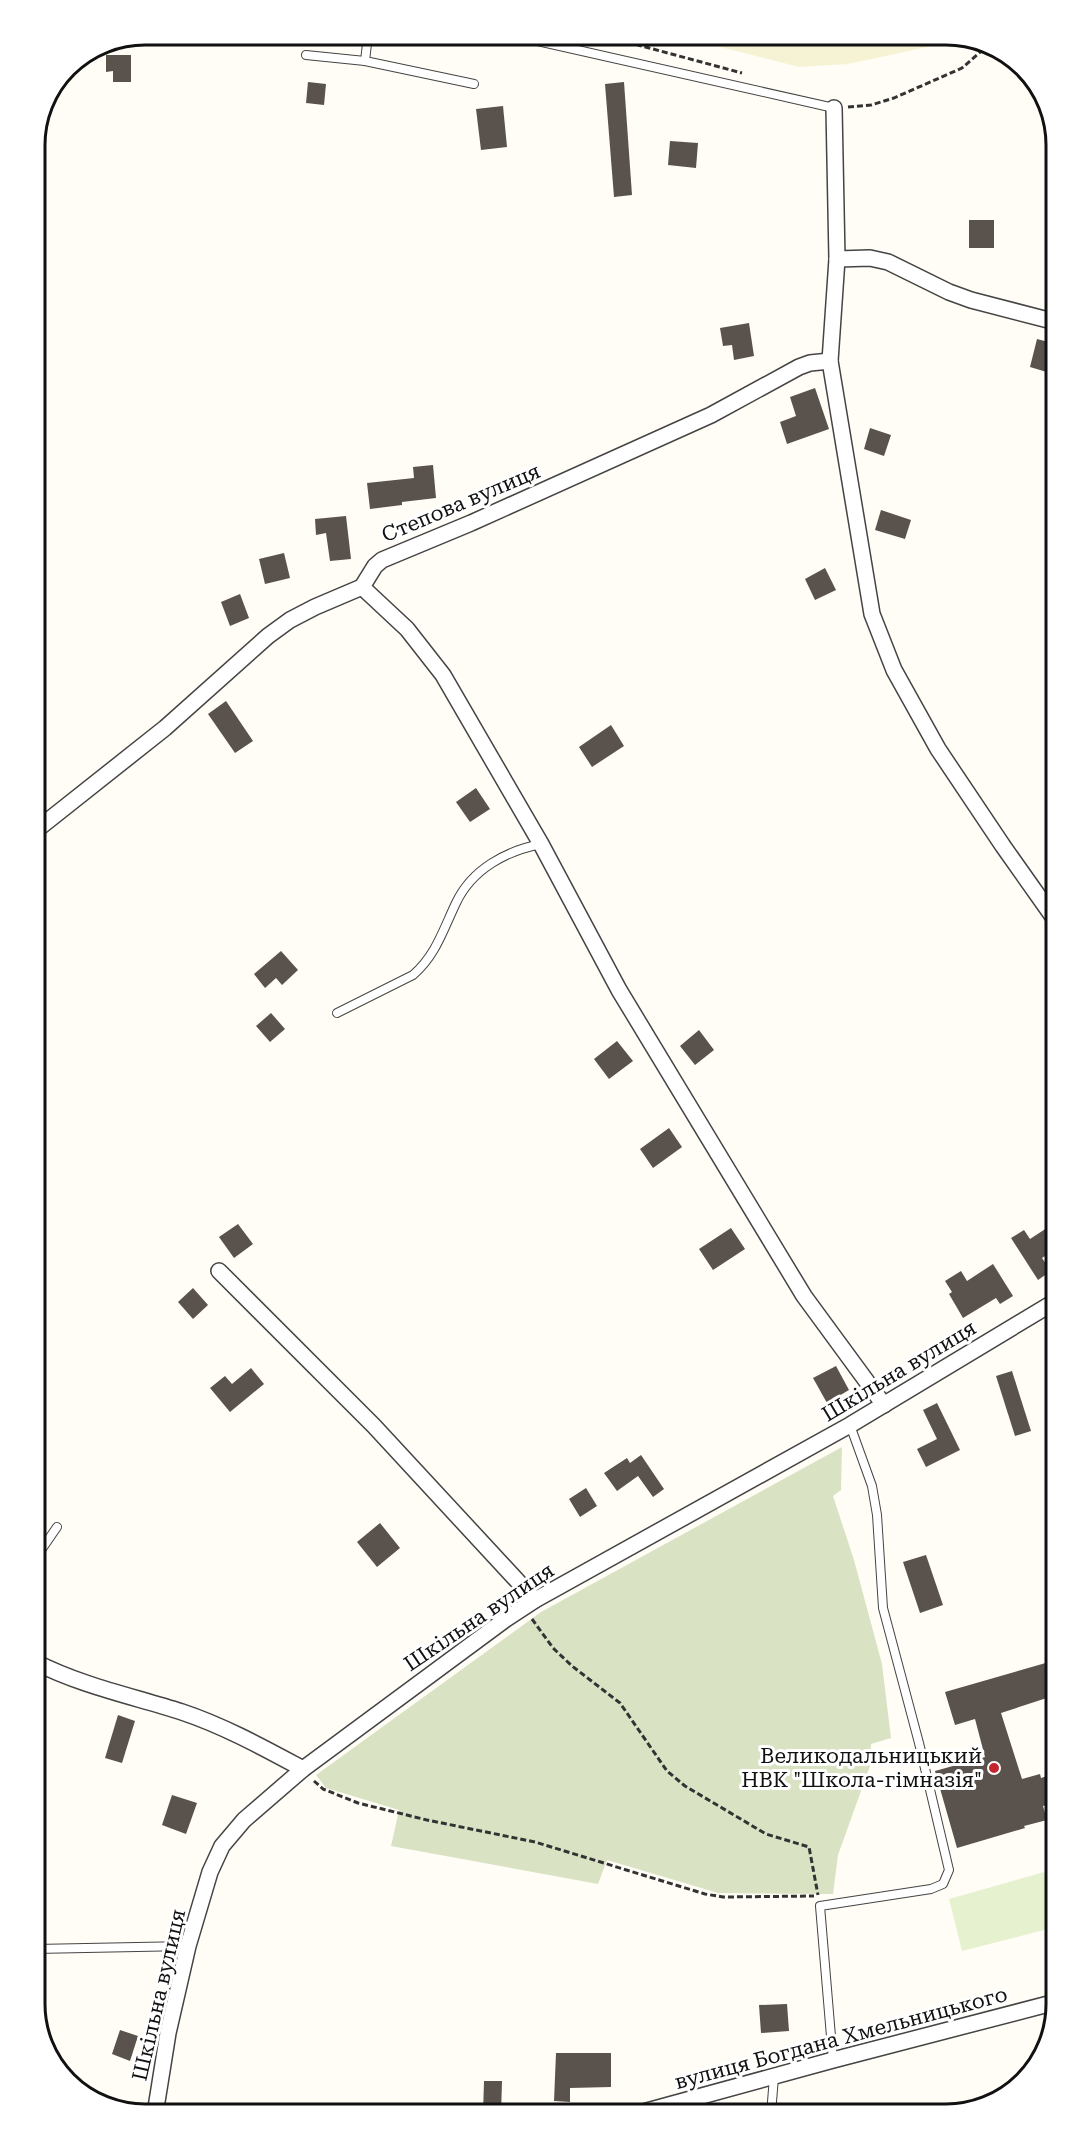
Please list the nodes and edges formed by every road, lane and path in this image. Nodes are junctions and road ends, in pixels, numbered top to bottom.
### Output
1 (366, 45) edge
2 (556, 45) edge
3 (981, 51) edge
4 (306, 55) dead end
5 (364, 61) junction
6 (474, 84) dead end
7 (834, 108) junction
8 (837, 259) junction
9 (1046, 319) edge
10 (830, 361) junction
11 (362, 587) junction
12 (45, 823) edge
13 (541, 844) junction
14 (1046, 904) edge
15 (337, 1013) dead end
16 (219, 1271) dead end
17 (1046, 1306) edge
18 (884, 1406) junction
19 (850, 1425) junction
20 (57, 1527) dead end
21 (45, 1544) edge
22 (529, 1604) junction
23 (45, 1668) edge
24 (303, 1769) junction
25 (188, 1946) junction
26 (45, 1949) edge
27 (1046, 2005) edge
28 (833, 2060) junction
29 (774, 2077) junction
30 (157, 2104) edge
31 (673, 2104) edge
32 (772, 2104) edge

1 - 5 lane
2 - 7 lane
3 - 7 path
4 - 5 lane
5 - 6 lane
7 - 8 street
8 - 9 street
8 - 10 street
10 - 11 street, Степова вулиця
10 - 14 street
11 - 12 street
11 - 13 street
13 - 15 lane
13 - 18 street
16 - 22 street
17 - 18 street, Шкільна вулиця
18 - 19 street, Шкільна вулиця
19 - 22 street, Шкільна вулиця
19 - 28 lane
20 - 21 lane
22 - 24 street, Шкільна вулиця
22 - 24 path
23 - 24 street
24 - 25 street, Шкільна вулиця
25 - 26 lane
25 - 30 street, Шкільна вулиця
27 - 28 street, вулиця Богдана Хмельницького
28 - 29 street, вулиця Богдана Хмельницького
29 - 31 street, вулиця Богдана Хмельницького
29 - 32 lane

